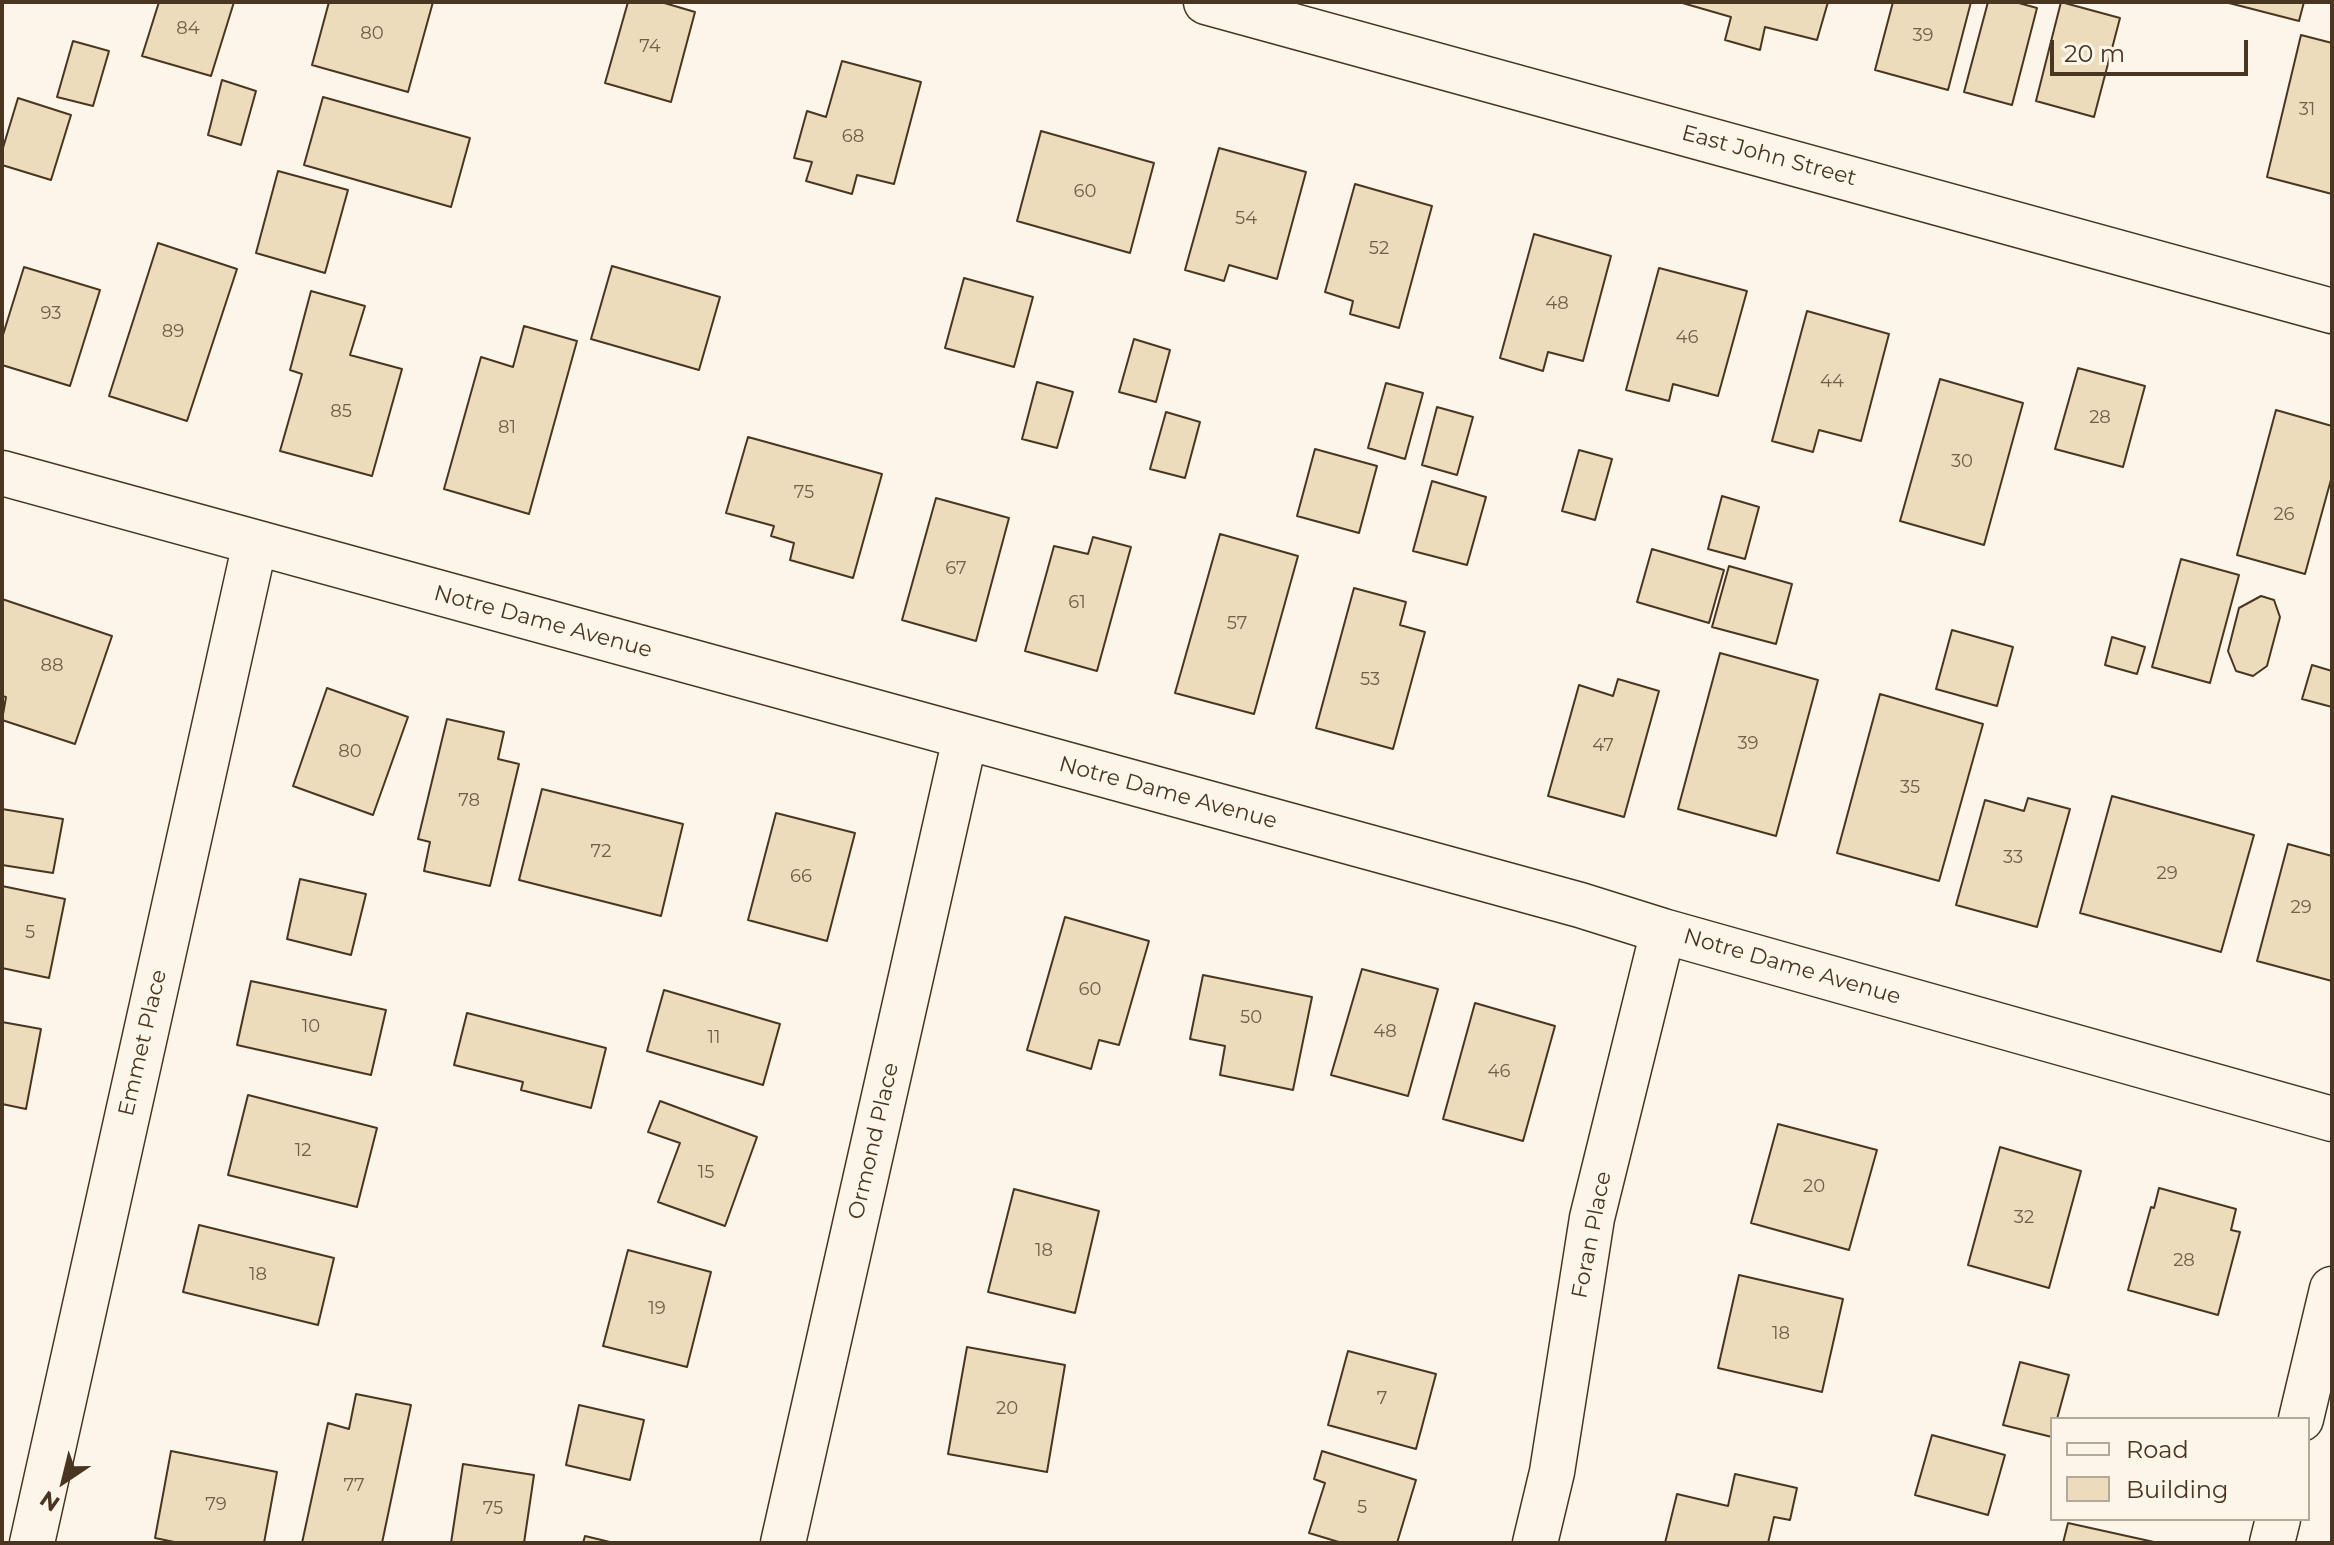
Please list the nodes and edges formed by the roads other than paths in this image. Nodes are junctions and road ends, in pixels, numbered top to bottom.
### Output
1 (1206, 2) edge
2 (2332, 311) edge
3 (2, 473) edge
4 (255, 543) junction
5 (965, 738) junction
6 (1663, 931) junction
7 (2332, 1119) edge
8 (2332, 1289) edge
9 (2301, 1417) edge
10 (2278, 1521) edge
11 (32, 1543) edge
12 (783, 1543) edge
13 (1535, 1543) edge
14 (2272, 1543) edge

1 - 2 street, East John Street
3 - 4 street, Notre Dame Avenue
4 - 5 street, Notre Dame Avenue
4 - 11 street, Emmet Place
5 - 6 street, Notre Dame Avenue
5 - 12 street, Ormond Place
6 - 7 street, Notre Dame Avenue
6 - 13 street, Foran Place
8 - 9 street
10 - 14 street

